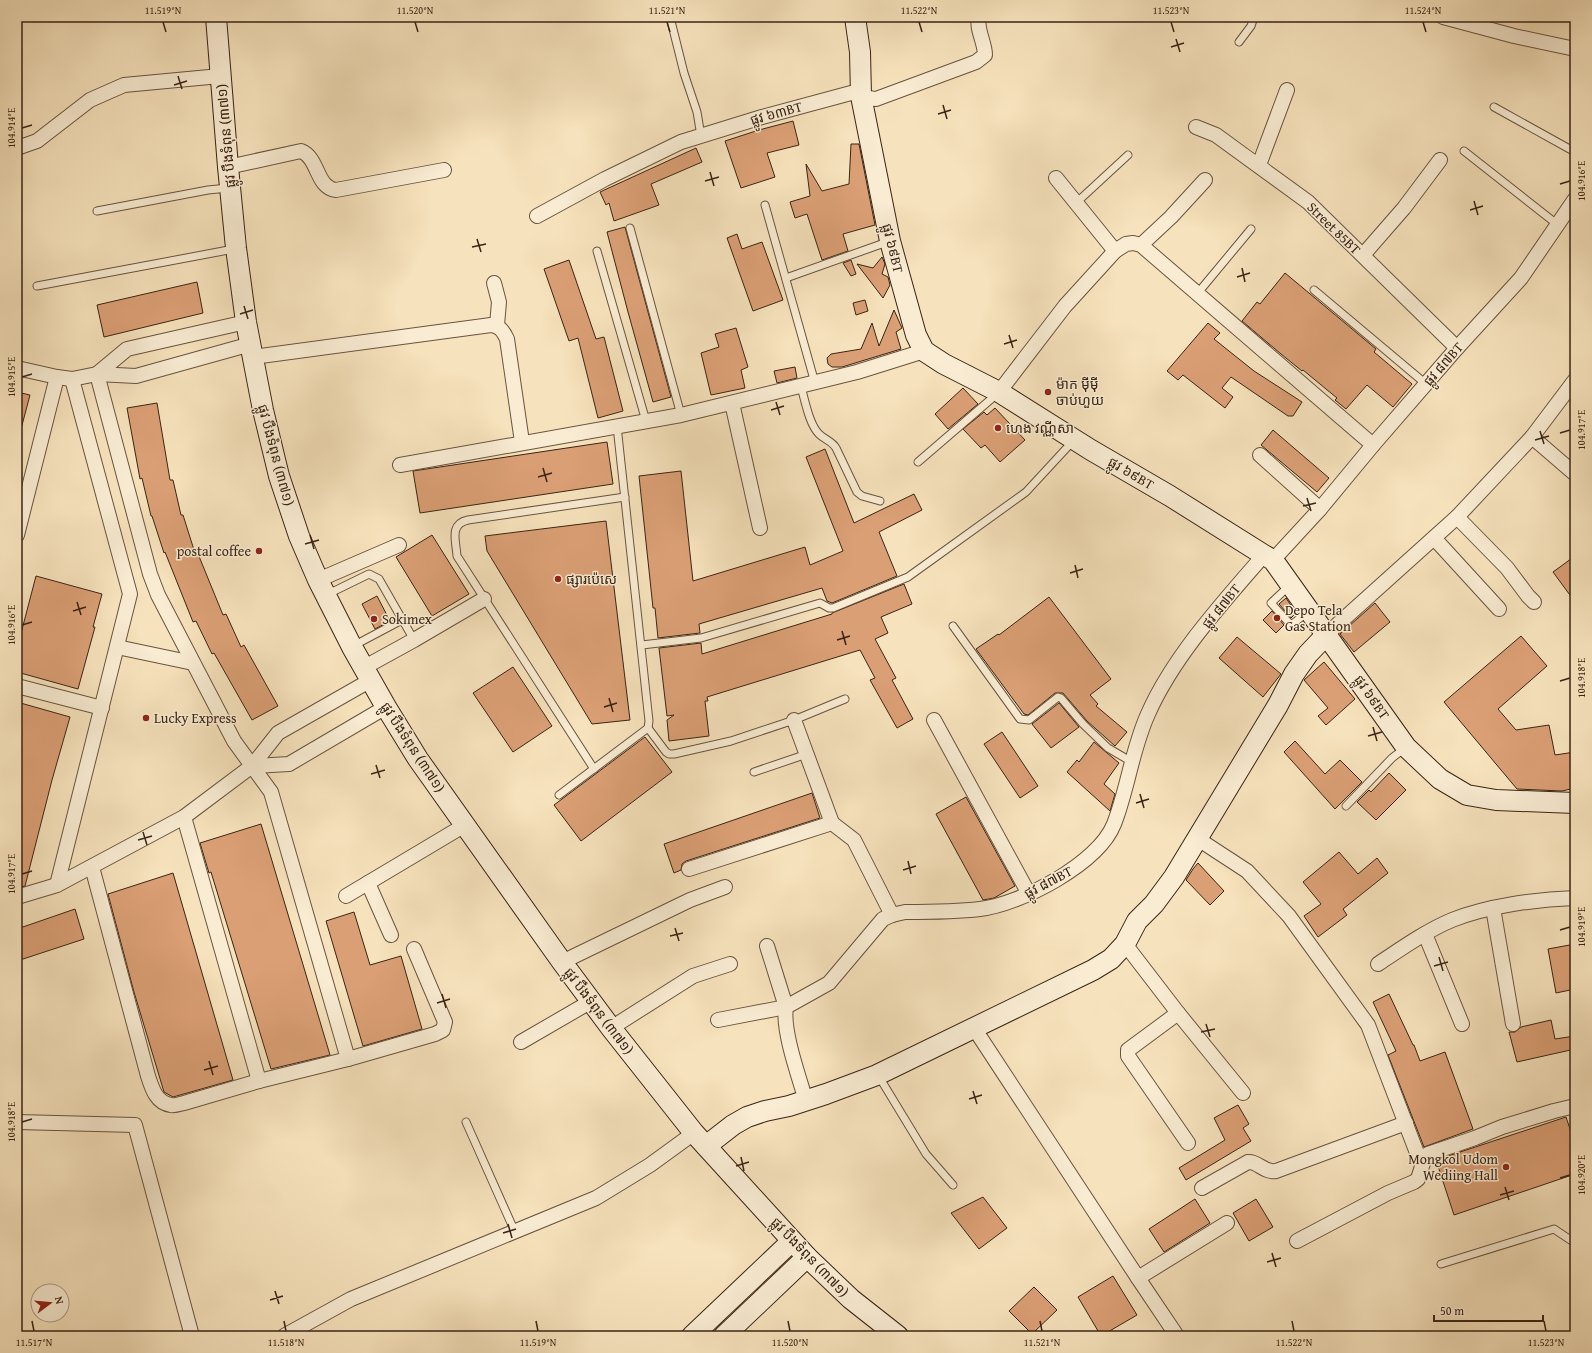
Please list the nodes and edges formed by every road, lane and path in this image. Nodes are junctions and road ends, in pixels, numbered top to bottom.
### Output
1 (216, 17) edge
2 (670, 17) edge
3 (855, 17) edge
4 (978, 17) edge
5 (1254, 17) edge
6 (1444, 17) edge
7 (1239, 42) dead end
8 (1575, 49) edge
9 (220, 76) junction
10 (1287, 90) dead end
11 (861, 96) junction
12 (1494, 107) dead end
13 (1196, 127) dead end
14 (701, 136) junction
15 (17, 148) edge
16 (1464, 151) dead end
17 (1575, 152) edge
18 (1128, 155) dead end
19 (1440, 160) dead end
20 (1259, 165) junction
21 (228, 167) junction
22 (444, 170) dead end
23 (1056, 178) dead end
24 (1205, 180) dead end
25 (230, 188) junction
26 (1575, 199) edge
27 (1076, 203) junction
28 (765, 205) dead end
29 (97, 211) dead end
30 (537, 216) dead end
31 (1558, 225) junction
32 (630, 228) dead end
33 (1251, 228) dead end
34 (890, 241) junction
35 (1141, 245) junction
36 (236, 248) junction
37 (597, 251) dead end
38 (1115, 251) junction
39 (1363, 255) junction
40 (786, 278) junction
41 (494, 284) dead end
42 (37, 286) dead end
43 (1314, 290) dead end
44 (1197, 294) junction
45 (246, 322) junction
46 (497, 325) junction
47 (1457, 348) junction
48 (252, 350) junction
49 (924, 351) junction
50 (17, 368) edge
51 (98, 374) junction
52 (57, 377) junction
53 (72, 379) junction
54 (1575, 380) edge
55 (815, 383) junction
56 (1426, 384) junction
57 (801, 387) junction
58 (999, 392) junction
59 (732, 403) junction
60 (681, 415) junction
61 (646, 422) junction
62 (617, 426) junction
63 (1532, 437) junction
64 (1075, 440) junction
65 (522, 442) junction
66 (1373, 445) junction
67 (1260, 455) dead end
68 (918, 462) dead end
69 (400, 465) dead end
70 (1575, 474) edge
71 (625, 497) junction
72 (880, 501) dead end
73 (1320, 509) junction
74 (1457, 517) junction
75 (760, 528) dead end
76 (17, 535) edge
77 (1434, 538) junction
78 (399, 545) dead end
79 (1268, 557) junction
80 (1291, 584) junction
81 (322, 587) junction
82 (484, 598) junction
83 (1534, 602) dead end
84 (1499, 609) dead end
85 (1310, 610) junction
86 (402, 620) junction
87 (953, 626) dead end
88 (1327, 634) junction
89 (414, 640) junction
90 (642, 645) junction
91 (117, 647) junction
92 (352, 647) junction
93 (193, 663) junction
94 (367, 674) junction
95 (17, 686) edge
96 (845, 699) dead end
97 (386, 707) junction
98 (102, 708) junction
99 (794, 720) junction
100 (934, 720) dead end
101 (648, 728) junction
102 (1406, 747) junction
103 (807, 754) junction
104 (1132, 762) junction
105 (252, 766) junction
106 (594, 769) junction
107 (754, 772) dead end
108 (559, 795) dead end
109 (1575, 803) edge
110 (1346, 806) dead end
111 (184, 817) junction
112 (832, 823) junction
113 (465, 825) junction
114 (1198, 839) junction
115 (92, 867) junction
116 (689, 869) dead end
117 (368, 883) junction
118 (57, 885) junction
119 (725, 887) dead end
120 (1029, 894) junction
121 (346, 896) dead end
122 (17, 897) edge
123 (1575, 898) edge
124 (1493, 908) junction
125 (892, 915) junction
126 (1425, 934) junction
127 (391, 935) dead end
128 (1125, 944) junction
129 (767, 946) dead end
130 (414, 949) dead end
131 (562, 962) junction
132 (730, 964) dead end
133 (1378, 964) dead end
134 (590, 1002) junction
135 (786, 1007) junction
136 (1178, 1013) junction
137 (718, 1020) dead end
138 (1462, 1024) dead end
139 (1513, 1024) dead end
140 (611, 1028) junction
141 (974, 1028) junction
142 (521, 1042) dead end
143 (348, 1059) junction
144 (877, 1075) junction
145 (258, 1081) junction
146 (1243, 1093) dead end
147 (806, 1101) junction
148 (1575, 1106) edge
149 (17, 1122) edge
150 (466, 1122) dead end
151 (1406, 1123) junction
152 (700, 1139) junction
153 (1188, 1144) dead end
154 (1424, 1160) junction
155 (953, 1185) dead end
156 (1202, 1188) dead end
157 (1228, 1223) dead end
158 (515, 1232) junction
159 (792, 1241) junction
160 (1297, 1241) dead end
161 (1575, 1243) edge
162 (806, 1256) junction
163 (1441, 1264) dead end
164 (1138, 1278) junction
165 (726, 1303) junction
166 (741, 1320) junction
167 (192, 1336) edge
168 (284, 1336) edge
169 (692, 1336) edge
170 (724, 1336) edge
171 (898, 1336) edge
172 (1177, 1336) edge

1 - 9 street, ផ្លូវ បឹងទំពុន (៣៧១)
2 - 14 lane
3 - 11 street, ផ្លូវ ៦៩BT
4 - 11 street, ផ្លូវ ៦៣BT
5 - 7 lane
6 - 8 street
9 - 15 street
9 - 21 street, ផ្លូវ បឹងទំពុន (៣៧១)
10 - 20 street
11 - 14 street, ផ្លូវ ៦៣BT
11 - 34 street, ផ្លូវ ៦៩BT
12 - 17 lane
13 - 20 street, Street 85BT
14 - 30 street, ផ្លូវ ៦៣BT
16 - 31 lane
18 - 27 lane
19 - 39 street
20 - 39 street, Street 85BT
21 - 22 street
21 - 25 street, ផ្លូវ បឹងទំពុន (៣៧១)
23 - 27 street
24 - 35 street
25 - 29 lane
25 - 36 street, ផ្លូវ បឹងទំពុន (៣៧១)
26 - 31 street, ផ្លូវ ៨៧BT
27 - 38 street
28 - 40 lane
31 - 47 street, ផ្លូវ ៨៧BT
32 - 60 lane
33 - 44 lane
34 - 40 lane
34 - 49 street, ផ្លូវ ៦៩BT
35 - 38 street
35 - 44 street
36 - 42 lane
36 - 45 street, ផ្លូវ បឹងទំពុន (៣៧១)
37 - 61 lane
38 - 58 street
39 - 47 street, Street 85BT
40 - 55 lane
41 - 46 street
43 - 56 lane
44 - 66 street
45 - 48 street, ផ្លូវ បឹងទំពុន (៣៧១)
45 - 51 street
46 - 48 street
46 - 65 street
47 - 56 street, ផ្លូវ ៨៧BT
48 - 51 street
48 - 81 street, ផ្លូវ បឹងទំពុន (៣៧១)
49 - 55 street
49 - 58 street, ផ្លូវ ៦៩BT
50 - 52 street
51 - 53 street
51 - 93 street
52 - 53 street
52 - 76 street
53 - 91 street
54 - 63 street
55 - 57 street
56 - 66 street, ផ្លូវ ៨៧BT
57 - 59 street
57 - 72 lane
58 - 64 street, ផ្លូវ ៦៩BT
58 - 68 lane
59 - 60 street
59 - 75 street
60 - 61 street
61 - 62 street
62 - 65 street
62 - 71 lane
63 - 70 street
63 - 74 street
64 - 79 street, ផ្លូវ ៦៩BT
64 - 90 lane
65 - 69 street
66 - 73 street, ផ្លូវ ៨៧BT
67 - 73 street
71 - 82 lane
71 - 90 lane
73 - 79 street, ផ្លូវ ៨៧BT
74 - 77 street
74 - 83 street
77 - 84 street
77 - 88 street
78 - 81 street
79 - 80 street, ផ្លូវ ៦៩BT
79 - 104 street, ផ្លូវ ៨៧BT
80 - 85 street, ផ្លូវ ៦៩BT
80 - 85 lane
81 - 86 lane
81 - 92 street, ផ្លូវ បឹងទំពុន (៣៧១)
82 - 89 street
82 - 106 lane
85 - 88 street, ផ្លូវ ៦៩BT
86 - 89 lane
86 - 92 lane
87 - 104 lane
88 - 102 street, ផ្លូវ ៦៩BT
88 - 114 street
89 - 94 street
90 - 101 lane
91 - 93 street
91 - 98 street
92 - 94 street, ផ្លូវ បឹងទំពុន (៣៧១)
93 - 105 street
94 - 97 street, ផ្លូវ បឹងទំពុន (៣៧១)
94 - 105 street
95 - 98 street
96 - 99 lane
97 - 105 street
97 - 113 street, ផ្លូវ បឹងទំពុន (៣៧១)
98 - 118 street
99 - 101 lane
99 - 103 street
100 - 120 street
101 - 106 lane
102 - 109 street, ផ្លូវ ៦៩BT
102 - 110 lane
103 - 107 lane
103 - 112 street
104 - 120 street, ផ្លូវ ៨៧BT
105 - 111 street
105 - 143 street
106 - 108 lane
111 - 115 street
111 - 145 street
112 - 116 street
112 - 125 street
113 - 117 street
113 - 131 street, ផ្លូវ បឹងទំពុន (៣៧១)
114 - 128 street
114 - 151 street
115 - 118 street
115 - 145 street
117 - 121 street
117 - 127 street
118 - 122 street
119 - 131 street
120 - 125 street, ផ្លូវ ៨៧BT
123 - 124 street
124 - 126 street
124 - 139 street
125 - 135 street, ផ្លូវ ៨៧BT
126 - 133 street
126 - 138 street
128 - 136 street
128 - 141 street
129 - 135 street
130 - 143 street
131 - 134 street, ផ្លូវ បឹងទំពុន (៣៧១)
132 - 140 street
134 - 140 street, ផ្លូវ បឹងទំពុន (៣៧១)
134 - 142 street
135 - 137 street, ផ្លូវ ៨៧BT
135 - 147 street
136 - 146 street
136 - 153 street
140 - 152 street, ផ្លូវ បឹងទំពុន (៣៧១)
141 - 144 street
141 - 164 street
143 - 145 street
144 - 147 street
144 - 155 lane
147 - 152 street
148 - 154 street
149 - 167 street
150 - 158 lane
151 - 154 street
151 - 156 street
152 - 158 street
152 - 159 street, ផ្លូវ បឹងទំពុន (៣៧១)
154 - 160 street
157 - 164 street
158 - 168 street
159 - 162 street, ផ្លូវ បឹងទំពុន (៣៧១)
159 - 165 street
161 - 163 lane
162 - 166 street
162 - 171 street, ផ្លូវ បឹងទំពុន (៣៧១)
164 - 172 street
165 - 166 street
165 - 169 street
166 - 170 street

